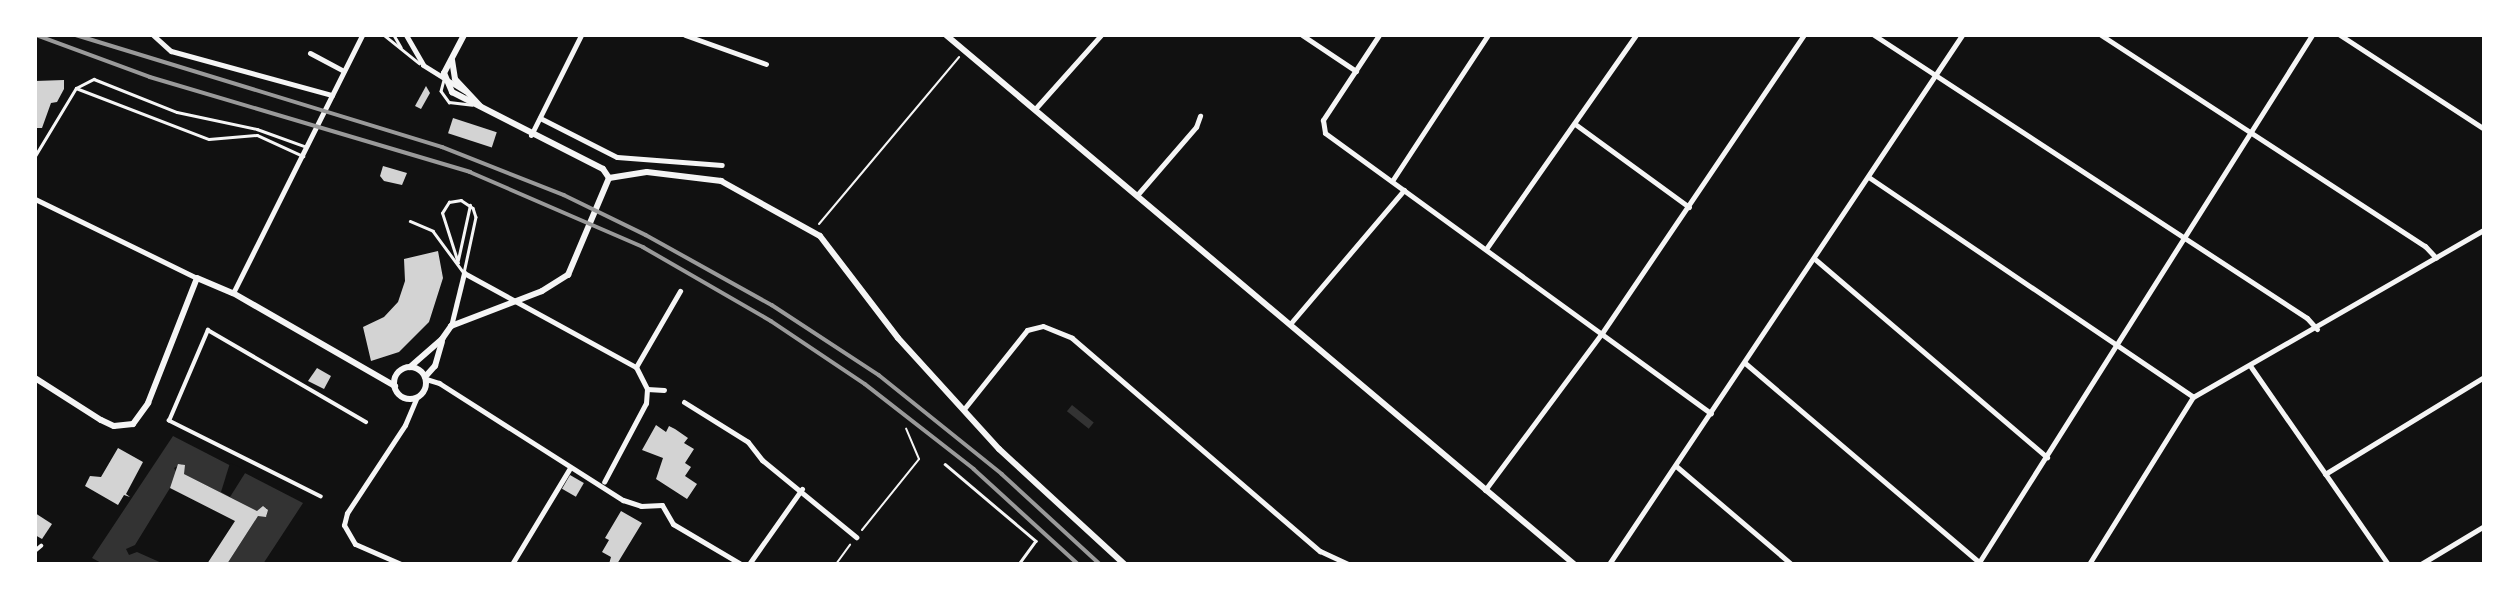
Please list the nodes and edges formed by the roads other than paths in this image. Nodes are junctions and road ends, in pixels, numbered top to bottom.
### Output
1 (153, 35) edge
2 (362, 35) edge
3 (384, 35) edge
4 (394, 35) edge
5 (406, 35) edge
6 (464, 35) edge
7 (581, 35) edge
8 (685, 35) edge
9 (946, 35) edge
10 (1101, 35) edge
11 (1302, 35) edge
12 (1379, 35) edge
13 (1488, 35) edge
14 (1636, 35) edge
15 (1804, 35) edge
16 (1874, 35) edge
17 (1962, 35) edge
18 (2101, 35) edge
19 (2312, 35) edge
20 (2340, 35) edge
21 (402, 50) junction
22 (310, 53) dead end
23 (452, 58) junction
24 (766, 64) dead end
25 (423, 65) junction
26 (344, 71) junction
27 (1356, 71) junction
28 (1936, 75) junction
29 (444, 80) junction
30 (76, 88) junction
31 (467, 92) junction
32 (332, 95) junction
33 (477, 106) junction
34 (1035, 109) junction
35 (1200, 116) dead end
36 (540, 118) junction
37 (1575, 124) junction
38 (2484, 129) edge
39 (2251, 133) junction
40 (531, 135) junction
41 (307, 148) junction
42 (35, 156) edge
43 (303, 156) junction
44 (722, 165) dead end
45 (609, 178) junction
46 (1870, 178) junction
47 (1392, 181) junction
48 (1404, 190) junction
49 (1138, 194) junction
50 (35, 199) edge
51 (470, 205) junction
52 (1689, 207) junction
53 (410, 221) dead end
54 (2484, 230) edge
55 (2186, 239) junction
56 (1486, 248) junction
57 (2436, 258) junction
58 (1816, 260) junction
59 (458, 263) junction
60 (464, 273) junction
61 (197, 278) junction
62 (680, 291) dead end
63 (233, 293) junction
64 (516, 301) junction
65 (1290, 324) junction
66 (451, 326) junction
67 (2317, 329) junction
68 (1602, 333) junction
69 (442, 339) junction
70 (2117, 347) junction
71 (1745, 363) junction
72 (410, 367) junction
73 (636, 367) junction
74 (2251, 367) junction
75 (2484, 377) edge
76 (35, 378) edge
77 (425, 378) junction
78 (395, 386) junction
79 (647, 389) junction
80 (664, 390) dead end
81 (417, 397) junction
82 (2193, 397) junction
83 (684, 402) dead end
84 (964, 409) junction
85 (1711, 412) junction
86 (366, 422) dead end
87 (2047, 457) junction
88 (945, 464) dead end
89 (1676, 466) junction
90 (570, 468) junction
91 (2325, 474) junction
92 (604, 482) dead end
93 (802, 489) junction
94 (1485, 490) junction
95 (321, 497) dead end
96 (2484, 526) edge
97 (856, 537) road end
98 (41, 546) dead end
99 (35, 551) edge
100 (1978, 563) edge
101 (401, 564) edge
102 (512, 564) edge
103 (741, 564) edge
104 (749, 564) edge
105 (1019, 564) edge
106 (1124, 564) edge
107 (1348, 564) edge
108 (1574, 564) edge
109 (1609, 564) edge
110 (1791, 564) edge
111 (2089, 564) edge
112 (2388, 564) edge
113 (2421, 564) edge

1 - 32 street
2 - 26 street
3 - 21 lane
4 - 21 lane
5 - 25 street
6 - 23 street
7 - 36 street
8 - 24 street
9 - 34 street
10 - 34 street
11 - 27 street
12 - 27 street
13 - 47 street
14 - 37 street
15 - 52 street
16 - 28 street
17 - 28 street
18 - 39 street
19 - 39 street
20 - 38 street
21 - 25 lane
22 - 26 street
23 - 29 street
23 - 31 street
25 - 29 street
26 - 32 street
27 - 47 street
28 - 46 street
28 - 55 street
29 - 31 street
29 - 33 street
30 - 41 lane
30 - 42 lane
30 - 43 lane
31 - 33 street
32 - 41 street
33 - 40 street
34 - 49 street
35 - 49 street
36 - 40 street
36 - 44 street
37 - 52 street
37 - 56 street
39 - 55 street
39 - 57 street
40 - 45 street
41 - 43 street
43 - 63 street
45 - 64 street
45 - 84 street
46 - 58 street
46 - 70 street
47 - 48 street
48 - 56 street
48 - 65 street
49 - 65 street
50 - 61 street
51 - 59 lane
51 - 59 lane
51 - 60 lane
52 - 68 street
53 - 59 lane
54 - 57 street
55 - 67 street
55 - 70 street
56 - 68 street
57 - 67 street
58 - 71 street
58 - 87 street
59 - 60 lane
60 - 64 street
60 - 66 street
61 - 63 street
61 - 76 street
62 - 73 street
63 - 78 street
64 - 66 street
64 - 73 street
65 - 94 street
66 - 69 street
67 - 74 street
68 - 85 street
68 - 94 street
69 - 72 street
69 - 77 street
70 - 82 street
70 - 87 street
71 - 85 street
71 - 100 street
72 - 77 street
72 - 78 street
73 - 79 street
74 - 82 street
74 - 91 street
75 - 91 street
77 - 81 street
77 - 90 street
78 - 81 street
79 - 80 street
79 - 92 street
81 - 101 street
82 - 111 street
83 - 93 street
84 - 106 street
84 - 107 street
85 - 89 street
86 - 95 street
87 - 100 street
88 - 105 lane
89 - 109 street
89 - 110 street
90 - 102 street
90 - 103 street
91 - 112 street
93 - 97 street
93 - 104 street
94 - 108 street
96 - 113 street
98 - 99 street

